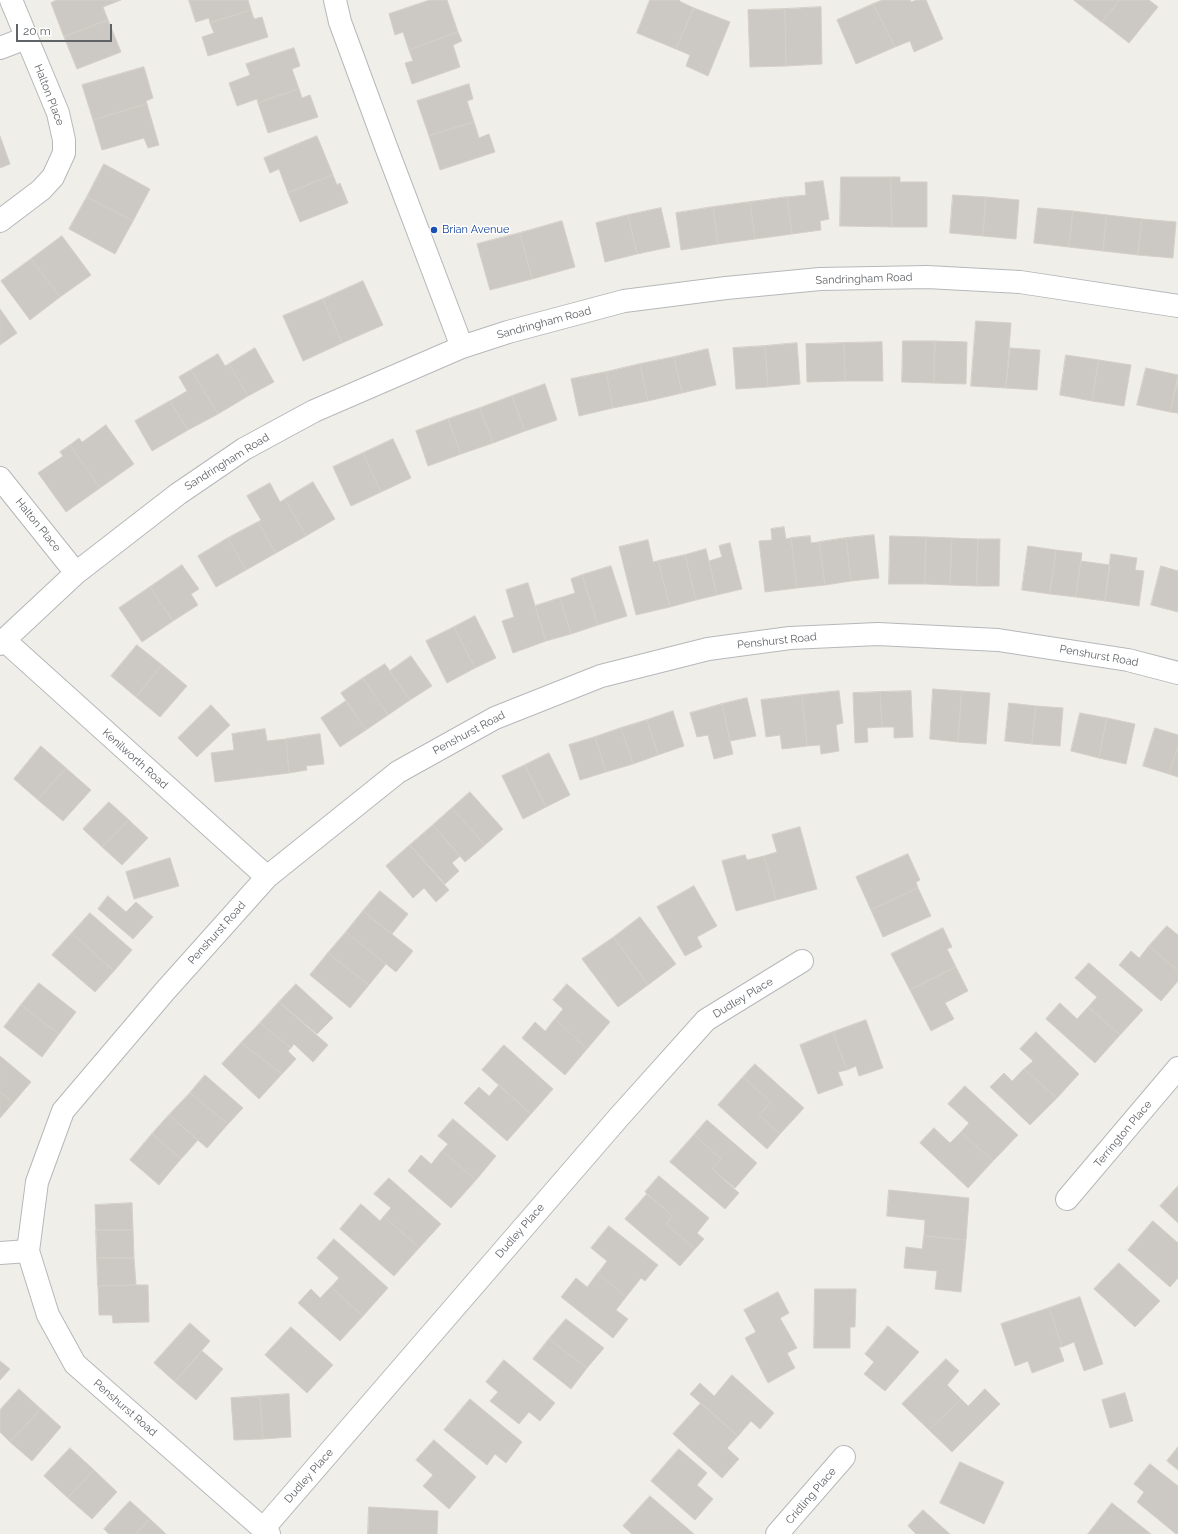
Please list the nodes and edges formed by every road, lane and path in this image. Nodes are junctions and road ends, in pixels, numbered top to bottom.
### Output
1 (11, 0) edge
2 (336, 0) edge
3 (26, 38) junction
4 (0, 48) edge
5 (0, 221) edge
6 (1178, 306) edge
7 (462, 347) junction
8 (0, 478) edge
9 (76, 573) junction
10 (2, 642) edge
11 (1178, 673) edge
12 (267, 877) junction
13 (802, 961) dead end
14 (1178, 1068) edge
15 (1067, 1199) dead end
16 (28, 1251) junction
17 (0, 1253) edge
18 (844, 1457) dead end
19 (266, 1532) edge
20 (777, 1534) edge

1 - 3 street, Halton Place
2 - 7 street
3 - 4 street
3 - 5 street, Halton Place
6 - 7 street, Sandringham Road
7 - 9 street, Sandringham Road
8 - 9 street, Halton Place
9 - 10 street, Sandringham Road
10 - 12 street, Kenilworth Road
11 - 12 street, Penshurst Road
12 - 16 street, Penshurst Road
13 - 19 street, Dudley Place
14 - 15 street, Terrington Place
16 - 17 street
16 - 19 street, Penshurst Road
18 - 20 street, Cridling Place

